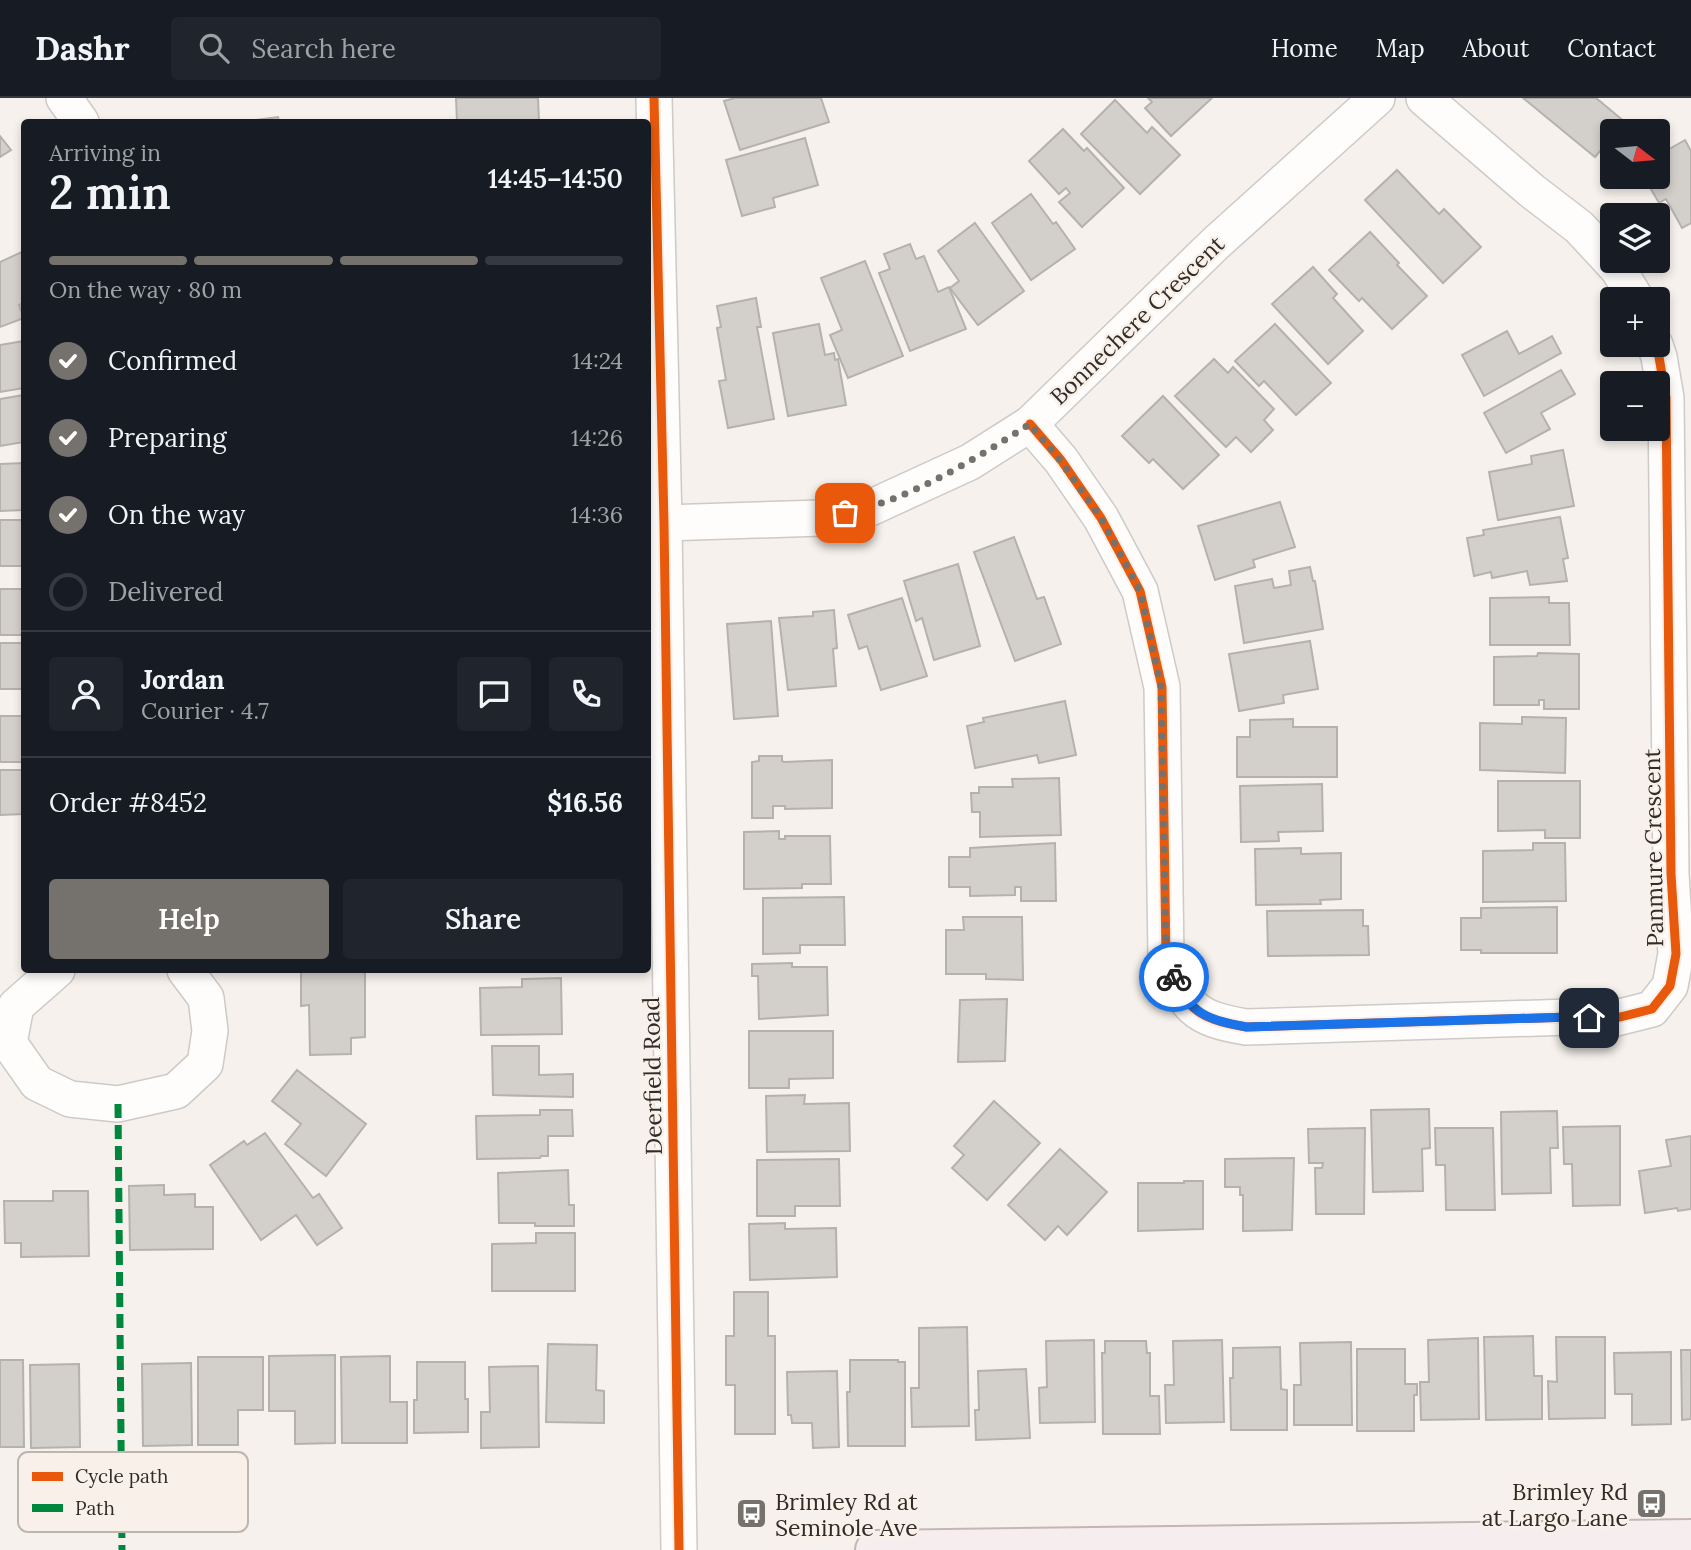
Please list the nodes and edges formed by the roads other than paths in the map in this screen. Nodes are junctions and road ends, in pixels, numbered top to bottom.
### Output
1 (64, 98) edge
2 (654, 98) edge
3 (1377, 98) edge
4 (1424, 98) edge
5 (79, 119) edge
6 (1629, 287) edge
7 (1660, 357) edge
8 (1030, 424) junction
9 (664, 523) junction
10 (54, 973) edge
11 (187, 973) edge
12 (1691, 1539) edge
13 (679, 1550) edge
14 (875, 1550) edge

1 - 5 street
2 - 9 street, Deerfield Road
3 - 8 street, Bonnechere Crescent
4 - 6 street
7 - 8 street, Panmure Crescent
8 - 9 street, Bonnechere Crescent
9 - 13 street, Deerfield Road
10 - 11 street
12 - 14 main road

